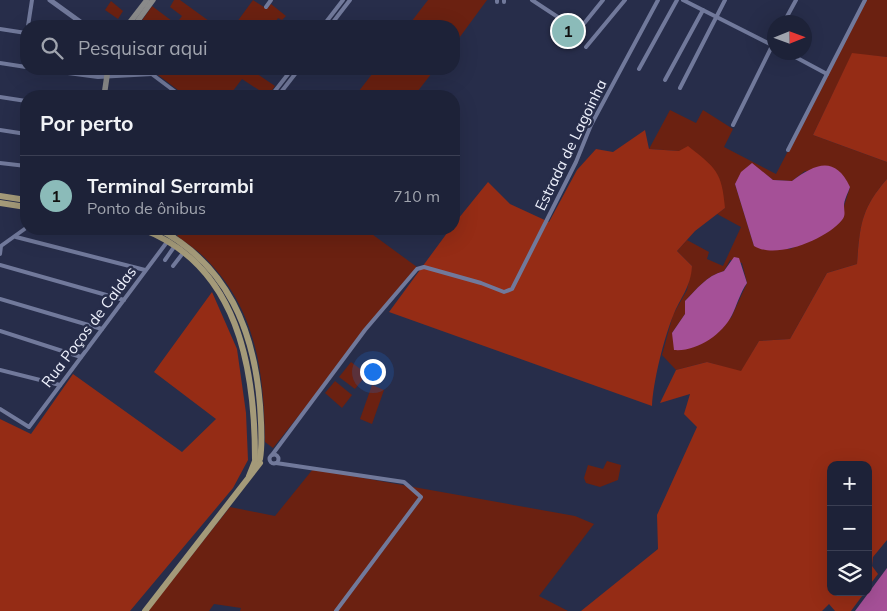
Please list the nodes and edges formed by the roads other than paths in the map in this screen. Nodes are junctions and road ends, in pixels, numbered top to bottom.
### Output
1 (32, 0) edge
2 (50, 0) edge
3 (153, 0) edge
4 (271, 0) edge
5 (343, 0) edge
6 (350, 0) edge
7 (532, 0) edge
8 (603, 0) edge
9 (625, 0) edge
10 (658, 0) edge
11 (677, 0) edge
12 (683, 0) edge
13 (725, 0) edge
14 (796, 0) edge
15 (865, 0) edge
16 (148, 2) edge
17 (540, 6) junction
18 (266, 7) dead end
19 (140, 9) junction
20 (703, 10) junction
21 (536, 11) dead end
22 (788, 15) edge
23 (140, 17) junction
24 (716, 17) junction
25 (29, 20) edge
26 (78, 20) edge
27 (132, 20) edge
28 (138, 20) edge
29 (328, 20) edge
30 (335, 20) edge
31 (0, 29) edge
32 (20, 32) edge
33 (767, 41) edge
34 (586, 48) dead end
35 (767, 58) edge
36 (801, 60) edge
37 (0, 63) edge
38 (20, 66) edge
39 (639, 69) dead end
40 (827, 74) junction
41 (79, 75) edge
42 (129, 75) edge
43 (153, 75) edge
44 (287, 75) edge
45 (294, 75) edge
46 (106, 76) junction
47 (664, 80) dead end
48 (680, 88) dead end
49 (105, 90) edge
50 (174, 90) edge
51 (276, 90) edge
52 (282, 90) edge
53 (0, 97) edge
54 (20, 100) edge
55 (733, 125) dead end
56 (0, 130) edge
57 (20, 133) edge
58 (788, 150) dead end
59 (0, 163) edge
60 (20, 165) edge
61 (0, 196) edge
62 (20, 199) edge
63 (0, 203) edge
64 (20, 206) edge
65 (20, 233) edge
66 (159, 235) edge
67 (166, 235) edge
68 (173, 235) edge
69 (16, 237) junction
70 (170, 239) junction
71 (1, 245) edge
72 (174, 247) junction
73 (182, 253) junction
74 (0, 254) edge
75 (165, 260) dead end
76 (199, 263) junction
77 (0, 265) edge
78 (173, 266) dead end
79 (145, 270) junction
80 (0, 299) edge
81 (124, 300) junction
82 (102, 329) junction
83 (0, 331) edge
84 (81, 357) junction
85 (0, 370) edge
86 (60, 385) junction
87 (0, 409) edge
88 (271, 456) junction
89 (258, 461) junction
90 (274, 464) junction
91 (144, 611) edge
92 (336, 611) edge

1 - 25 street
2 - 26 street
3 - 16 main road
4 - 18 street
5 - 29 street
6 - 30 street
7 - 17 street
8 - 17 street
9 - 34 street
10 - 88 street, Estrada de Lagoinha
11 - 39 street
12 - 20 street
13 - 24 street
14 - 22 street
15 - 40 street
16 - 19 main road
16 - 23 main road
17 - 21 street
19 - 23 main road
19 - 27 main road
20 - 24 street
20 - 47 street
23 - 28 main road
24 - 33 street
24 - 48 street
31 - 32 street
35 - 55 street
36 - 40 street
37 - 38 street
40 - 58 street
41 - 46 street
42 - 46 street
43 - 50 street
44 - 51 street
45 - 52 street
46 - 49 main road
53 - 54 street
56 - 57 street
59 - 60 street
61 - 62 main road
63 - 64 main road
65 - 69 street
66 - 70 main road
67 - 70 main road
68 - 70 street, Rua Poços de Caldas
69 - 71 street
69 - 79 street
70 - 72 main road
70 - 76 main road
70 - 79 street, Rua Poços de Caldas
71 - 74 street
72 - 73 main road
72 - 75 street
73 - 76 main road
73 - 78 street
76 - 89 main road
77 - 81 street
79 - 81 street, Rua Poços de Caldas
80 - 82 street
81 - 82 street, Rua Poços de Caldas
82 - 84 street, Rua Poços de Caldas
83 - 84 street
84 - 86 street, Rua Poços de Caldas
85 - 86 street
86 - 87 street, Rua Poços de Caldas
88 - 89 street
88 - 90 street
88 - 90 street
89 - 90 street
89 - 91 main road
90 - 92 street

